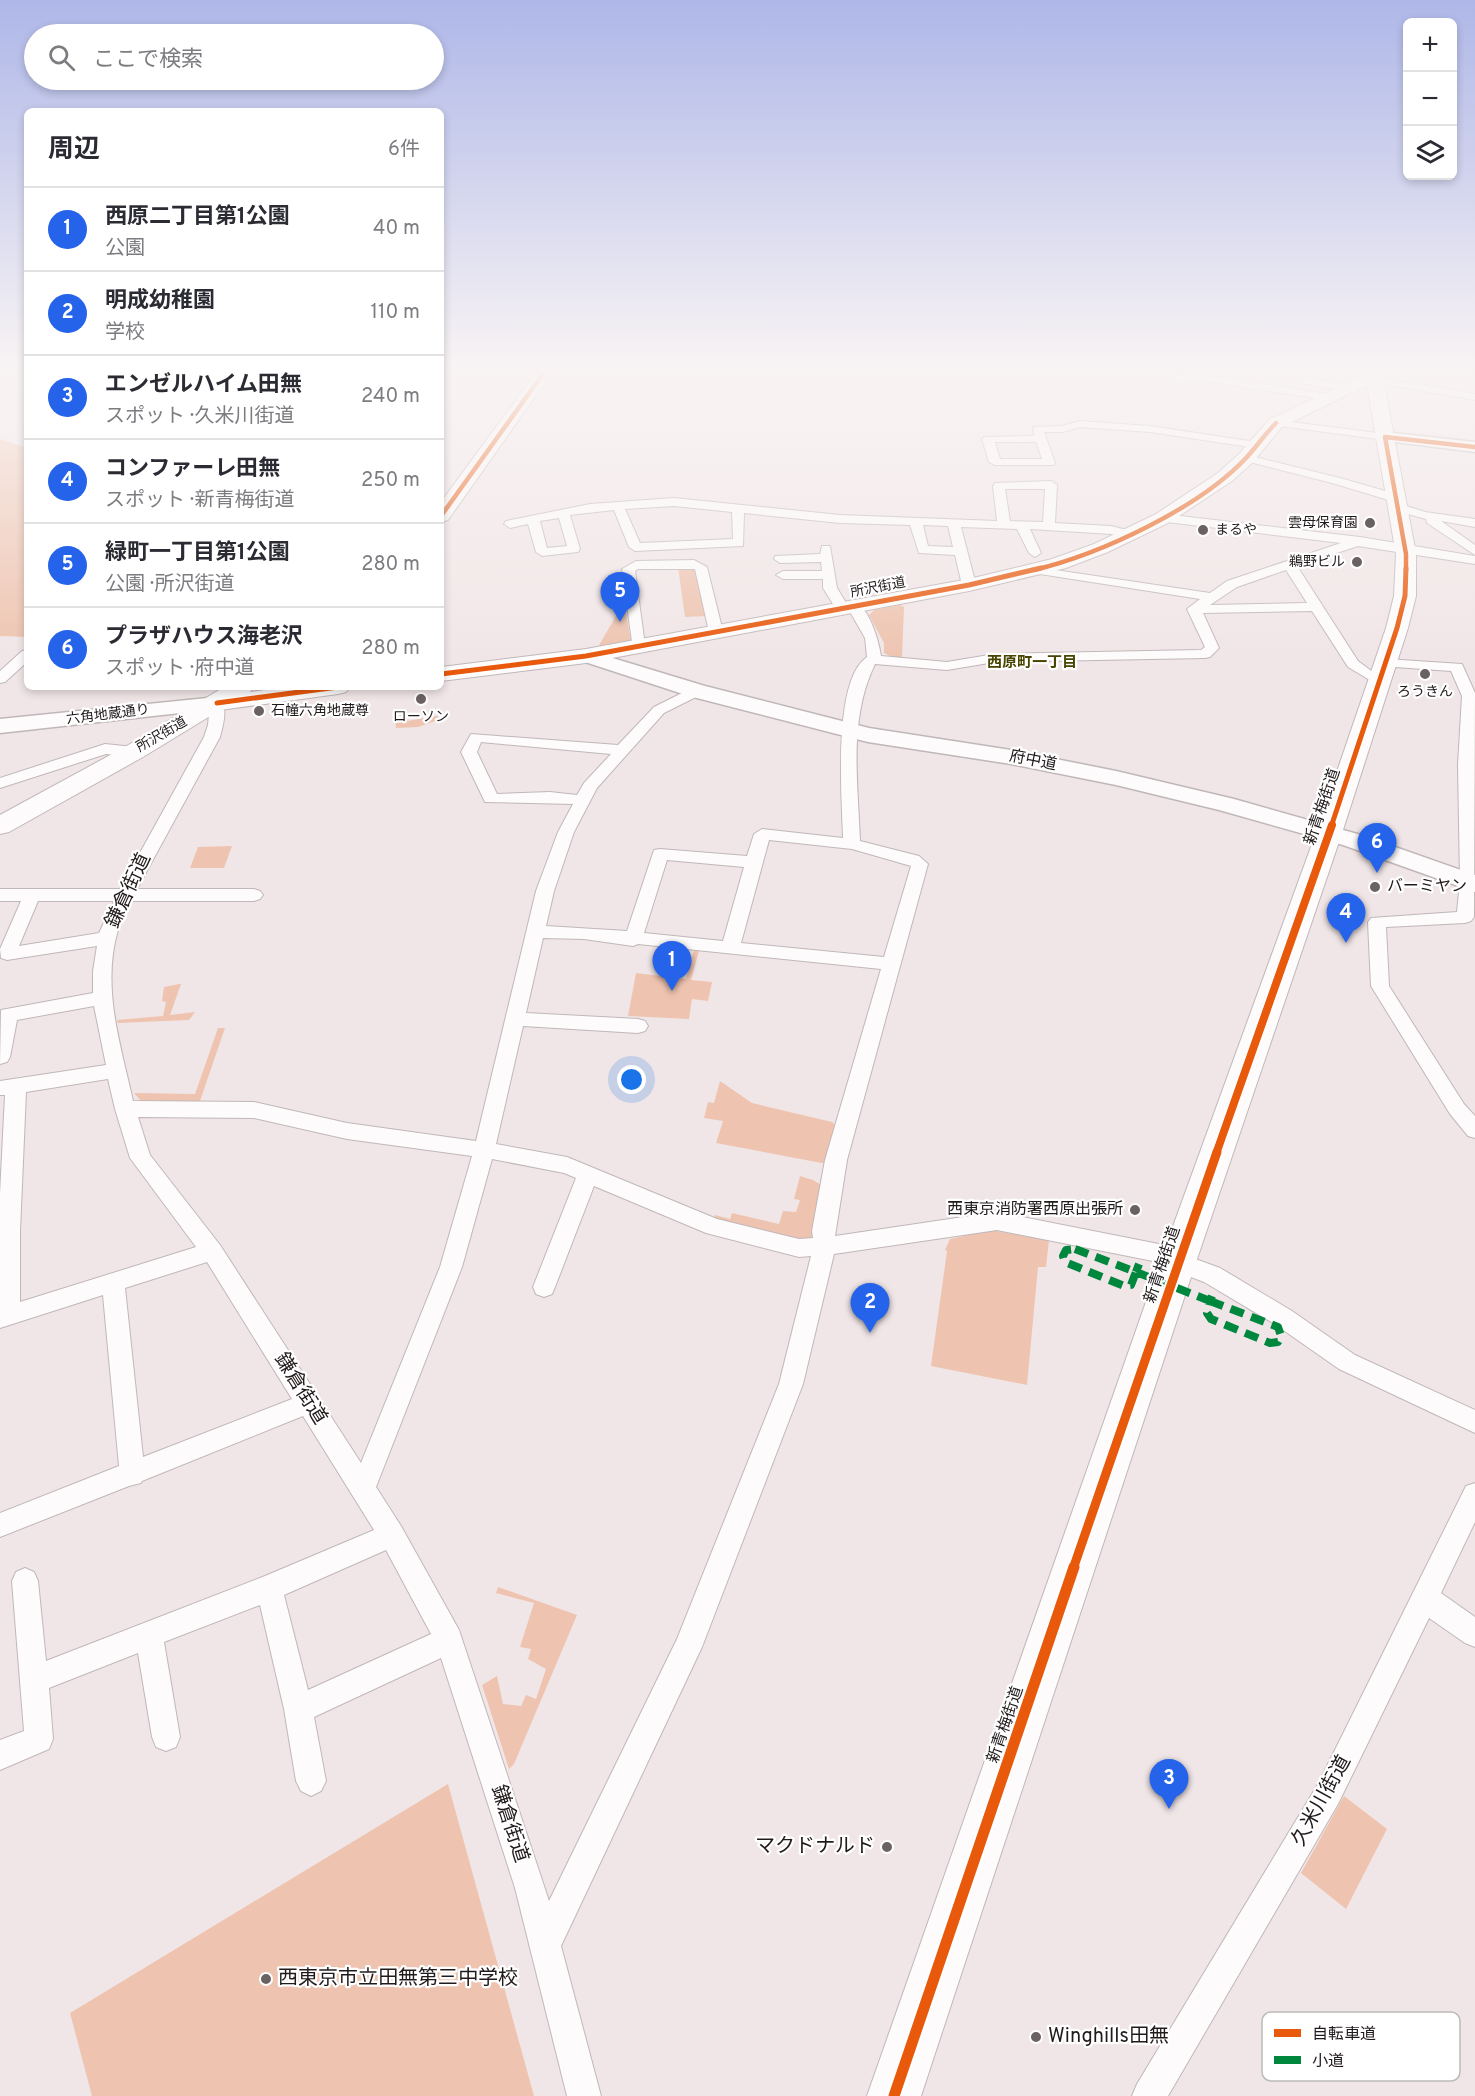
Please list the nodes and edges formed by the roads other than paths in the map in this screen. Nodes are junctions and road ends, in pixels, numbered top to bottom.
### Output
1 (478, 465) edge
2 (1236, 465) edge
3 (1290, 465) edge
4 (1390, 465) edge
5 (1396, 502) junction
6 (618, 506) junction
7 (738, 507) junction
8 (444, 512) edge
9 (563, 512) junction
10 (1424, 515) junction
11 (1163, 518) junction
12 (533, 519) junction
13 (915, 520) junction
14 (953, 521) junction
15 (1475, 523) edge
16 (510, 524) dead end
17 (1004, 524) junction
18 (1022, 526) junction
19 (1049, 526) junction
20 (1131, 535) junction
21 (1360, 542) junction
22 (1405, 548) junction
23 (960, 551) junction
24 (1475, 551) edge
25 (780, 559) dead end
26 (1475, 560) edge
27 (1037, 561) junction
28 (1290, 564) junction
29 (783, 575) dead end
30 (828, 575) junction
31 (969, 585) junction
32 (1212, 597) junction
33 (1316, 607) junction
34 (848, 608) junction
35 (1194, 609) junction
36 (716, 632) junction
37 (638, 646) junction
38 (586, 656) junction
39 (24, 657) edge
40 (874, 659) junction
41 (1382, 672) junction
42 (444, 674) edge
43 (0, 679) edge
44 (236, 690) edge
45 (315, 690) edge
46 (697, 691) junction
47 (1472, 696) edge
48 (217, 703) junction
49 (0, 726) edge
50 (849, 730) junction
51 (622, 750) junction
52 (134, 752) junction
53 (1470, 766) edge
54 (0, 783) edge
55 (582, 800) junction
56 (0, 826) edge
57 (1329, 833) junction
58 (852, 844) junction
59 (753, 862) junction
60 (1472, 883) edge
61 (127, 893) junction
62 (0, 895) edge
63 (32, 895) junction
64 (254, 895) dead end
65 (535, 932) junction
66 (108, 938) junction
67 (633, 940) junction
68 (730, 949) junction
69 (890, 964) junction
70 (102, 998) junction
71 (514, 1019) junction
72 (638, 1026) dead end
73 (0, 1057) edge
74 (115, 1071) junction
75 (8, 1087) edge
76 (125, 1109) junction
77 (1475, 1130) edge
78 (484, 1150) junction
79 (588, 1175) junction
80 (4, 1232) edge
81 (825, 1246) junction
82 (212, 1251) junction
83 (1179, 1259) junction
84 (113, 1281) junction
85 (544, 1287) dead end
86 (4, 1316) edge
87 (309, 1403) junction
88 (1475, 1422) edge
89 (132, 1474) junction
90 (362, 1491) junction
91 (1475, 1496) edge
92 (0, 1525) edge
93 (392, 1535) junction
94 (25, 1581) dead end
95 (269, 1588) junction
96 (1424, 1598) junction
97 (149, 1633) junction
98 (1475, 1633) edge
99 (449, 1640) junction
100 (33, 1680) junction
101 (298, 1709) junction
102 (166, 1737) dead end
103 (0, 1755) edge
104 (311, 1781) dead end
105 (545, 1944) junction
106 (584, 2096) edge
107 (894, 2096) edge
108 (1149, 2096) edge

1 - 8 main road
2 - 11 main road, 所沢街道
3 - 5 street
4 - 5 main road, 新青梅街道
5 - 10 street
5 - 22 main road, 新青梅街道
6 - 7 street
6 - 7 street
6 - 9 street
7 - 13 street
9 - 12 street
9 - 12 street
10 - 15 street
10 - 24 street
11 - 20 main road, 所沢街道
11 - 21 street
12 - 16 street
13 - 14 street
13 - 23 street
14 - 17 street
14 - 23 street
17 - 18 street
17 - 19 street
18 - 19 street
18 - 27 street
19 - 20 street
20 - 27 main road, 所沢街道
21 - 22 street
21 - 28 street
22 - 26 street
22 - 41 main road, 新青梅街道
23 - 31 street
25 - 30 street
27 - 31 main road, 所沢街道
27 - 32 street
28 - 32 street
28 - 33 street
29 - 30 street
30 - 34 street
31 - 34 main road, 所沢街道
32 - 35 street
33 - 35 street
33 - 41 street
34 - 36 main road, 所沢街道
34 - 40 street
35 - 40 street
36 - 37 main road, 所沢街道
36 - 37 street
37 - 38 main road, 所沢街道
38 - 42 main road, 所沢街道
38 - 46 street, 府中道
39 - 43 street
40 - 50 street
41 - 47 street
41 - 57 main road, 新青梅街道
44 - 48 main road
45 - 48 main road, 所沢街道
46 - 50 street, 府中道
46 - 51 street
47 - 53 street
48 - 49 street, 六角地蔵通り
48 - 52 main road, 所沢街道
48 - 61 street, 鎌倉街道
50 - 57 street, 府中道
50 - 58 street
51 - 55 street
51 - 55 street
52 - 54 street
52 - 56 main road, 所沢街道
53 - 60 street
55 - 65 street
57 - 60 street, 府中道
57 - 83 main road, 新青梅街道
58 - 59 street
58 - 69 street
59 - 67 street
59 - 68 street
60 - 77 street
61 - 63 street
61 - 64 street
61 - 66 street, 鎌倉街道
62 - 63 street
63 - 66 street
65 - 67 street
65 - 71 street
66 - 70 street, 鎌倉街道
67 - 68 street
68 - 69 street
69 - 81 street
70 - 73 street
70 - 74 street, 鎌倉街道
71 - 72 street
71 - 78 street
74 - 75 street
74 - 76 street, 鎌倉街道
75 - 80 street
76 - 78 street
76 - 82 street, 鎌倉街道
78 - 79 street
78 - 90 street
79 - 81 street
79 - 85 street
80 - 86 street
81 - 83 street
81 - 105 street
82 - 84 street
82 - 87 street, 鎌倉街道
83 - 88 street
83 - 107 main road, 新青梅街道
84 - 86 street
84 - 89 street
87 - 89 street
87 - 90 street, 鎌倉街道
89 - 92 street
90 - 93 street, 鎌倉街道
91 - 96 street, 久米川街道
93 - 95 street
93 - 99 street, 鎌倉街道
94 - 100 street
95 - 97 street
95 - 101 street
96 - 98 street
96 - 108 street, 久米川街道
97 - 100 street
97 - 102 street
99 - 101 street
99 - 105 street, 鎌倉街道
100 - 103 street
101 - 104 street
105 - 106 street, 鎌倉街道

